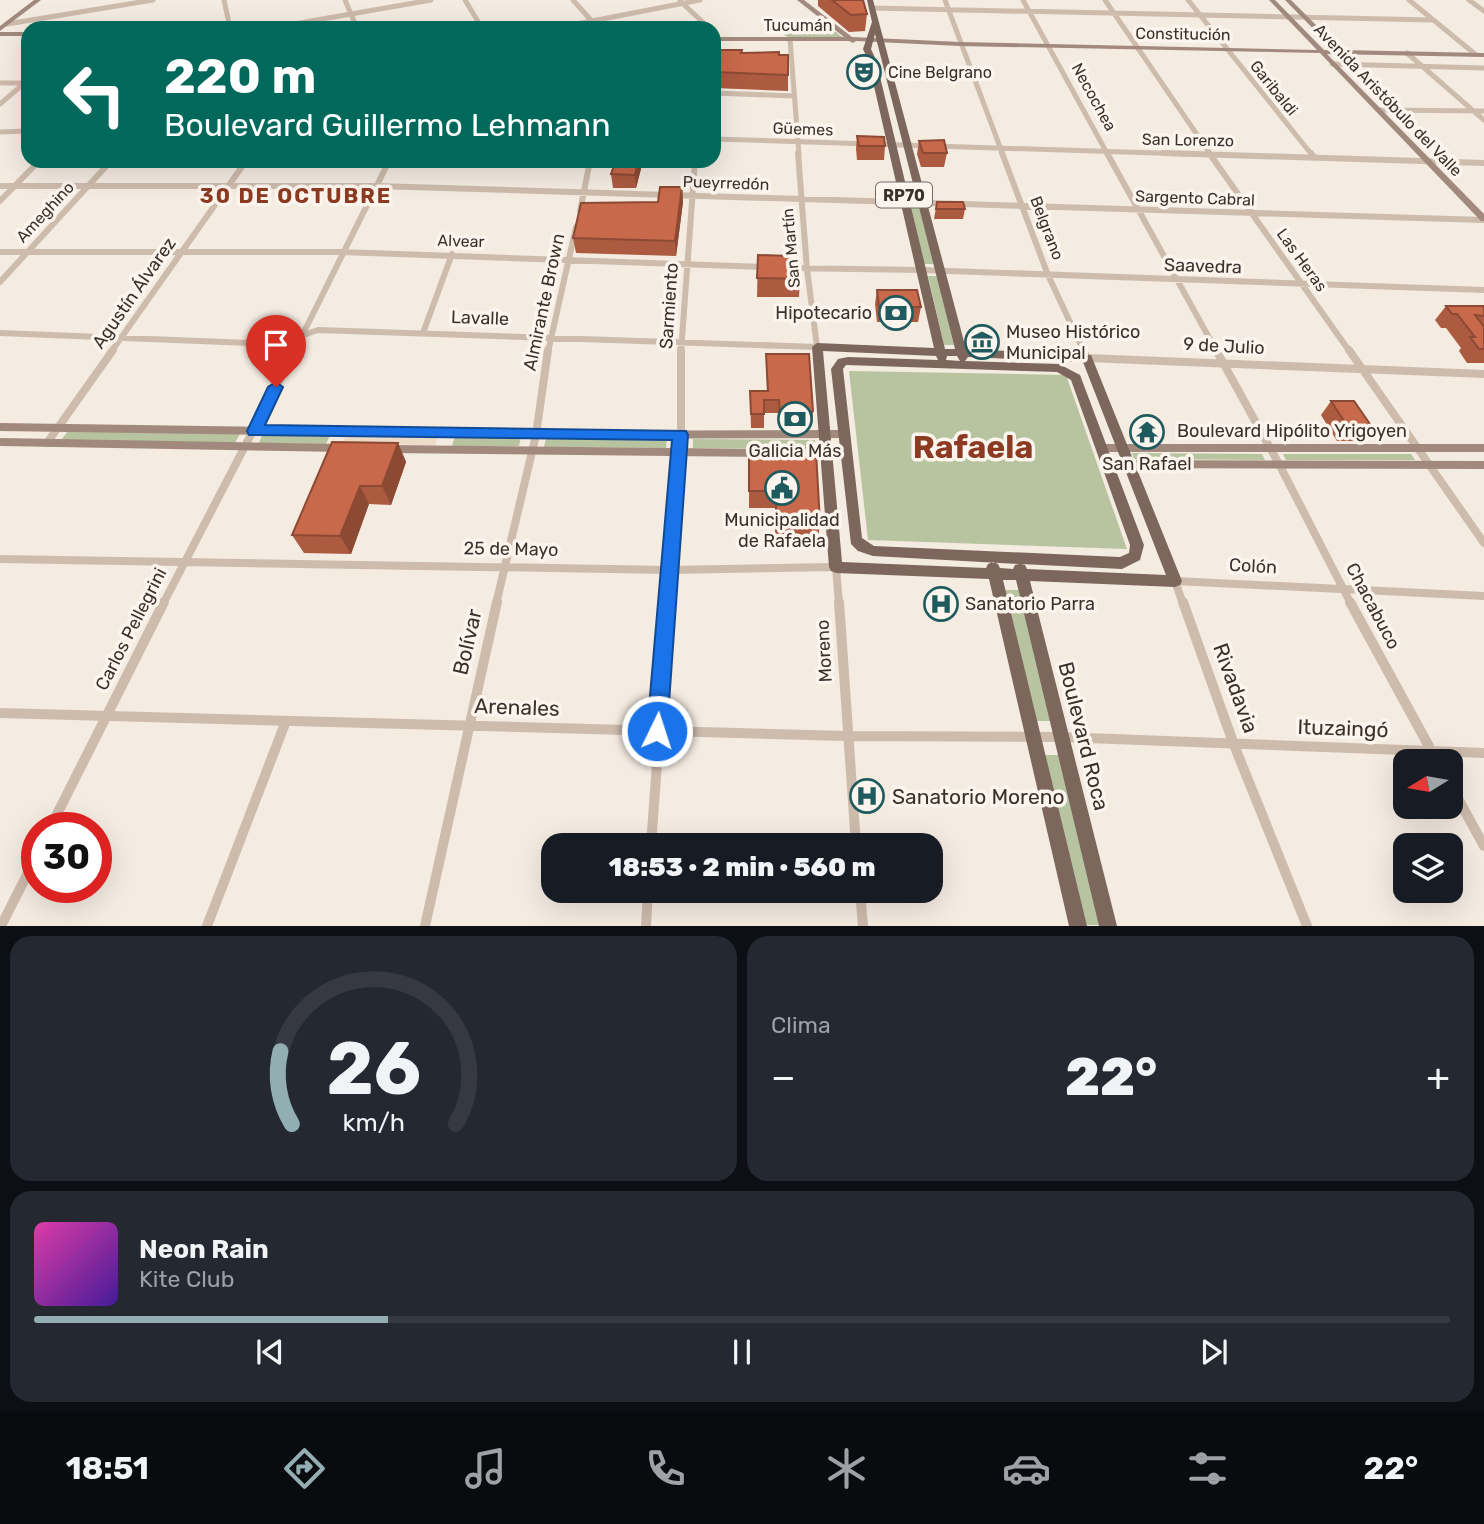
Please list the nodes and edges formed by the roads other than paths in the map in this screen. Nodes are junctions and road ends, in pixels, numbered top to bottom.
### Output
1 (38, 0) edge
2 (153, 0) edge
3 (225, 0) edge
4 (345, 0) edge
5 (431, 0) edge
6 (465, 0) edge
7 (573, 0) edge
8 (700, 0) edge
9 (800, 0) edge
10 (945, 0) edge
11 (1023, 0) edge
12 (1105, 0) edge
13 (1188, 0) edge
14 (1272, 0) edge
15 (1288, 0) edge
16 (1409, 0) edge
17 (1469, 0) edge
18 (681, 2) edge
19 (871, 4) edge
20 (949, 10) junction
21 (1484, 11) edge
22 (1030, 12) junction
23 (351, 14) junction
24 (1114, 14) junction
25 (1200, 16) junction
26 (1287, 17) junction
27 (1305, 17) junction
28 (1433, 20) junction
29 (25, 21) edge
30 (229, 21) edge
31 (311, 21) edge
32 (354, 21) edge
33 (478, 21) edge
34 (591, 21) joint
35 (701, 21) edge
36 (21, 22) edge
37 (875, 23) junction
38 (7, 24) junction
39 (0, 29) edge
40 (0, 34) edge
41 (21, 34) edge
42 (721, 39) edge
43 (790, 39) junction
44 (851, 39) junction
45 (870, 41) junction
46 (883, 42) junction
47 (960, 44) junction
48 (1049, 45) junction
49 (1137, 48) junction
50 (1226, 49) junction
51 (1319, 51) junction
52 (1338, 51) junction
53 (1407, 53) junction
54 (1475, 54) junction
55 (1484, 55) edge
56 (871, 58) junction
57 (888, 64) junction
58 (1332, 64) junction
59 (1422, 66) junction
60 (1484, 68) edge
61 (21, 82) edge
62 (0, 83) edge
63 (21, 87) edge
64 (721, 93) edge
65 (794, 96) junction
66 (880, 96) junction
67 (896, 96) junction
68 (0, 104) edge
69 (1378, 110) junction
70 (1474, 111) junction
71 (1484, 111) edge
72 (1484, 120) edge
73 (21, 131) edge
74 (0, 132) edge
75 (721, 139) edge
76 (799, 141) junction
77 (892, 144) junction
78 (908, 144) junction
79 (1000, 149) junction
80 (1109, 153) junction
81 (1211, 155) junction
82 (1315, 158) junction
83 (1428, 161) junction
84 (1484, 163) edge
85 (33, 168) edge
86 (105, 168) edge
87 (241, 168) edge
88 (385, 168) edge
89 (589, 168) edge
90 (695, 168) edge
91 (0, 186) edge
92 (14, 186) junction
93 (376, 186) junction
94 (87, 187) junction
95 (227, 187) junction
96 (584, 192) junction
97 (694, 196) junction
98 (803, 200) junction
99 (0, 201) edge
100 (905, 201) junction
101 (922, 202) junction
102 (1022, 207) junction
103 (1140, 211) junction
104 (1251, 214) junction
105 (1484, 220) edge
106 (182, 251) junction
107 (0, 252) edge
108 (27, 252) junction
109 (341, 252) junction
110 (452, 254) junction
111 (568, 260) junction
112 (687, 265) junction
113 (807, 269) junction
114 (921, 270) junction
115 (940, 271) junction
116 (1048, 275) junction
117 (1178, 281) junction
118 (0, 282) edge
119 (1303, 285) junction
120 (1484, 290) edge
121 (0, 333) edge
122 (423, 333) junction
123 (301, 335) junction
124 (124, 336) junction
125 (550, 338) junction
126 (681, 344) junction
127 (817, 347) junction
128 (940, 351) junction
129 (962, 352) junction
130 (1087, 358) junction
131 (1224, 363) junction
132 (943, 365) junction
133 (965, 365) junction
134 (1364, 372) junction
135 (1484, 374) edge
136 (0, 427) edge
137 (60, 428) junction
138 (255, 431) junction
139 (340, 432) junction
140 (448, 433) junction
141 (826, 434) junction
142 (845, 434) junction
143 (536, 435) junction
144 (681, 435) junction
145 (0, 442) edge
146 (47, 443) junction
147 (246, 447) junction
148 (332, 447) junction
149 (359, 448) edge
150 (373, 448) edge
151 (1101, 448) junction
152 (1122, 448) junction
153 (1420, 448) junction
154 (1484, 448) edge
155 (1269, 449) junction
156 (441, 450) junction
157 (533, 451) junction
158 (678, 453) junction
159 (773, 454) edge
160 (787, 454) edge
161 (827, 454) junction
162 (847, 454) junction
163 (1107, 464) junction
164 (1129, 464) junction
165 (1431, 465) junction
166 (1484, 465) edge
167 (1280, 466) junction
168 (1484, 543) edge
169 (1017, 558) junction
170 (0, 559) edge
171 (185, 561) junction
172 (993, 566) junction
173 (836, 567) junction
174 (504, 568) junction
175 (669, 570) junction
176 (1021, 574) junction
177 (1175, 581) junction
178 (1343, 590) junction
179 (1484, 596) edge
180 (0, 713) edge
181 (107, 715) junction
182 (286, 721) junction
183 (468, 725) junction
184 (657, 731) junction
185 (846, 736) junction
186 (1033, 737) junction
187 (1060, 737) junction
188 (1234, 744) junction
189 (1398, 749) edge
190 (1430, 749) edge
191 (1463, 752) edge
192 (1484, 753) edge
193 (1463, 808) edge
194 (58, 812) edge
195 (652, 833) edge
196 (855, 833) edge
197 (1484, 846) edge
198 (21, 887) edge
199 (647, 903) edge
200 (861, 903) edge
201 (1, 926) edge
202 (207, 926) edge
203 (425, 926) edge
204 (646, 926) edge
205 (863, 926) edge
206 (1078, 926) edge
207 (1108, 926) edge
208 (1307, 926) edge

1 - 38 street
2 - 29 street
3 - 30 street
4 - 23 street
5 - 23 street
6 - 33 street
7 - 34 street
8 - 18 street
9 - 44 street
10 - 20 street, Belgrano
11 - 22 street, Necochea
12 - 24 street, Las Heras
13 - 25 street, Garibaldi
14 - 26 street, Avenida Aristóbulo del Valle
15 - 27 street, Avenida Aristóbulo del Valle
16 - 28 street
17 - 21 street
18 - 34 street
18 - 35 street
19 - 20 street
19 - 37 main road, RP70
20 - 22 street
20 - 47 street, Belgrano
22 - 24 street
22 - 48 street, Necochea
23 - 31 street
23 - 32 street
24 - 25 street
24 - 49 street, Las Heras
25 - 26 street
25 - 50 street, Garibaldi
26 - 27 street
26 - 51 street, Avenida Aristóbulo del Valle
27 - 28 street
27 - 52 street, Avenida Aristóbulo del Valle
28 - 54 street
36 - 38 street
37 - 45 main road, RP70
37 - 46 main road, RP70
38 - 39 street
40 - 41 street
42 - 43 street, Tucumán
43 - 44 street, Tucumán
43 - 65 street, San Martín
44 - 45 street, Tucumán
44 - 56 street
45 - 46 street, Tucumán
45 - 56 main road, RP70
45 - 57 street
46 - 47 street, Constitución
46 - 57 main road, RP70
47 - 48 street, Constitución
47 - 79 street, Belgrano
48 - 49 street, Constitución
48 - 80 street, Necochea
49 - 50 street, Constitución
49 - 81 street, Las Heras
50 - 51 street, Constitución
50 - 82 street, Garibaldi
51 - 52 street, Constitución
51 - 58 street, Avenida Aristóbulo del Valle
52 - 53 street, Constitución
53 - 54 street, Constitución
53 - 59 street
54 - 55 street, Constitución
56 - 66 main road, RP70
57 - 67 main road, RP70
58 - 59 street
58 - 69 street, Avenida Aristóbulo del Valle
59 - 60 street
59 - 70 street
61 - 62 street
63 - 68 street
64 - 65 street
65 - 76 street, San Martín
66 - 67 main road
66 - 77 main road, RP70
67 - 78 main road, RP70
69 - 70 street
69 - 83 street, Avenida Aristóbulo del Valle
70 - 71 street
70 - 72 street
73 - 74 street
75 - 76 street, Güemes
76 - 77 street, Güemes
76 - 98 street, San Martín
77 - 78 street, San Lorenzo
77 - 100 main road, RP70
78 - 79 street, San Lorenzo
78 - 101 main road, RP70
79 - 80 street, San Lorenzo
79 - 102 street, Belgrano
80 - 81 street, San Lorenzo
80 - 103 street, Necochea
81 - 82 street, San Lorenzo
81 - 104 street, Las Heras
82 - 83 street, San Lorenzo
83 - 84 street, San Lorenzo
83 - 105 street, Avenida Aristóbulo del Valle
85 - 92 street
86 - 94 street, Ameghino
87 - 95 street, Agustín Álvarez
88 - 93 street, Carlos Pellegrini
89 - 96 street, Almirante Brown
90 - 97 street, Sarmiento
91 - 92 street, Pueyrredón
92 - 94 street, Pueyrredón
92 - 99 street
93 - 95 street, Pueyrredón
93 - 96 street, Pueyrredón
93 - 109 street, Carlos Pellegrini
94 - 95 street, Pueyrredón
94 - 108 street, Ameghino
95 - 106 street, Agustín Álvarez
96 - 97 street, Pueyrredón
96 - 111 street, Almirante Brown
97 - 98 street, Pueyrredón
97 - 112 street, Sarmiento
98 - 100 street, Pueyrredón
98 - 113 street, San Martín
100 - 101 street, Sargento Cabral
100 - 114 main road, RP70
101 - 102 street, Sargento Cabral
101 - 115 main road, RP70
102 - 103 street, Sargento Cabral
102 - 116 street, Belgrano
103 - 104 street, Sargento Cabral
103 - 117 street, Necochea
104 - 105 street, Sargento Cabral
104 - 119 street, Las Heras
106 - 108 street, Alvear
106 - 109 street, Alvear
106 - 124 street, Agustín Álvarez
107 - 108 street, Alvear
108 - 118 street, Ameghino
109 - 110 street, Alvear
109 - 123 street, Carlos Pellegrini
110 - 111 street, Alvear
110 - 122 street
111 - 112 street, Alvear
111 - 125 street, Almirante Brown
112 - 113 street, Alvear
112 - 126 street, Sarmiento
113 - 114 street, Alvear
113 - 127 street, San Martín
114 - 115 street, Saavedra
114 - 128 main road, RP70
115 - 116 street, Saavedra
115 - 129 main road, RP70
116 - 117 street, Saavedra
116 - 130 street, Belgrano
117 - 119 street, Saavedra
117 - 131 street, Necochea
119 - 120 street, Saavedra
119 - 134 street, Las Heras
121 - 124 street, Lavalle
122 - 123 street, Lavalle
122 - 125 street, Lavalle
123 - 124 street, Lavalle
123 - 138 street, Carlos Pellegrini
124 - 137 street, Agustín Álvarez
125 - 126 street, Lavalle
125 - 143 street, Almirante Brown
126 - 127 street, Lavalle
126 - 144 street, Sarmiento
127 - 128 main road, Lavalle
127 - 141 main road, San Martín
128 - 129 main road, Lavalle
128 - 132 main road
129 - 130 main road, 9 de Julio
129 - 133 main road
130 - 131 street, 9 de Julio
130 - 152 main road, Belgrano
131 - 134 street, 9 de Julio
131 - 155 street, Necochea
132 - 133 main road
132 - 142 main road
133 - 151 main road
134 - 135 street, 9 de Julio
134 - 153 street, Las Heras
136 - 137 street
137 - 138 street
137 - 146 street, Agustín Álvarez
138 - 139 street
138 - 147 street, Carlos Pellegrini
139 - 140 street
139 - 148 street
140 - 143 street
140 - 156 street
141 - 142 street
141 - 144 street
141 - 161 main road, San Martín
142 - 162 main road
143 - 144 street
143 - 157 street, Almirante Brown
144 - 158 street, Sarmiento
145 - 146 street
146 - 147 street
147 - 148 street
147 - 171 street, Carlos Pellegrini
148 - 149 street
150 - 156 street
151 - 152 street, Boulevard Hipólito Yrigoyen
151 - 163 main road
152 - 155 street, Boulevard Hipólito Yrigoyen
152 - 164 main road, Belgrano
153 - 154 street, Boulevard Hipólito Yrigoyen
153 - 155 street, Boulevard Hipólito Yrigoyen
153 - 165 street, Las Heras
155 - 167 street, Necochea
156 - 157 street
157 - 158 street
157 - 174 street, Bolívar
158 - 159 street
158 - 175 street, Sarmiento
160 - 161 street
161 - 162 street
161 - 173 main road, Moreno
162 - 172 main road, 25 de Mayo
163 - 164 street, Boulevard Hipólito Yrigoyen
163 - 169 main road
164 - 167 street, Boulevard Hipólito Yrigoyen
164 - 177 main road, Rivadavia
165 - 166 street, Boulevard Hipólito Yrigoyen
165 - 167 street, Boulevard Hipólito Yrigoyen
165 - 168 street, Las Heras
167 - 178 street, Chacabuco
169 - 172 main road, 25 de Mayo
169 - 176 main road, Boulevard Roca
170 - 171 street, 25 de Mayo
171 - 174 street, 25 de Mayo
171 - 181 street, Carlos Pellegrini
172 - 173 main road, 25 de Mayo
172 - 176 main road, 25 de Mayo
172 - 186 main road
173 - 175 street, 25 de Mayo
173 - 185 street, Moreno
174 - 175 street, 25 de Mayo
174 - 183 street, Bolívar
175 - 184 street, Sarmiento
176 - 177 main road, Colón
176 - 187 main road, Boulevard Roca
177 - 178 street, Colón
177 - 188 street, Rivadavia
178 - 179 street, Colón
178 - 190 street, Chacabuco
180 - 181 street, Arenales
181 - 182 street, Arenales
181 - 194 street, Carlos Pellegrini
182 - 183 street, Arenales
182 - 202 street
183 - 184 street, Arenales
183 - 203 street, Bolívar
184 - 185 street, Arenales
184 - 195 street, Sarmiento
185 - 186 street, Arenales
185 - 196 street, Moreno
186 - 187 street, Ituzaingó
186 - 206 main road
187 - 188 street, Ituzaingó
187 - 207 main road, Boulevard Roca
188 - 189 street, Ituzaingó
188 - 208 street, Rivadavia
191 - 192 street, Ituzaingó
193 - 197 street
198 - 201 street
199 - 204 street
200 - 205 street

